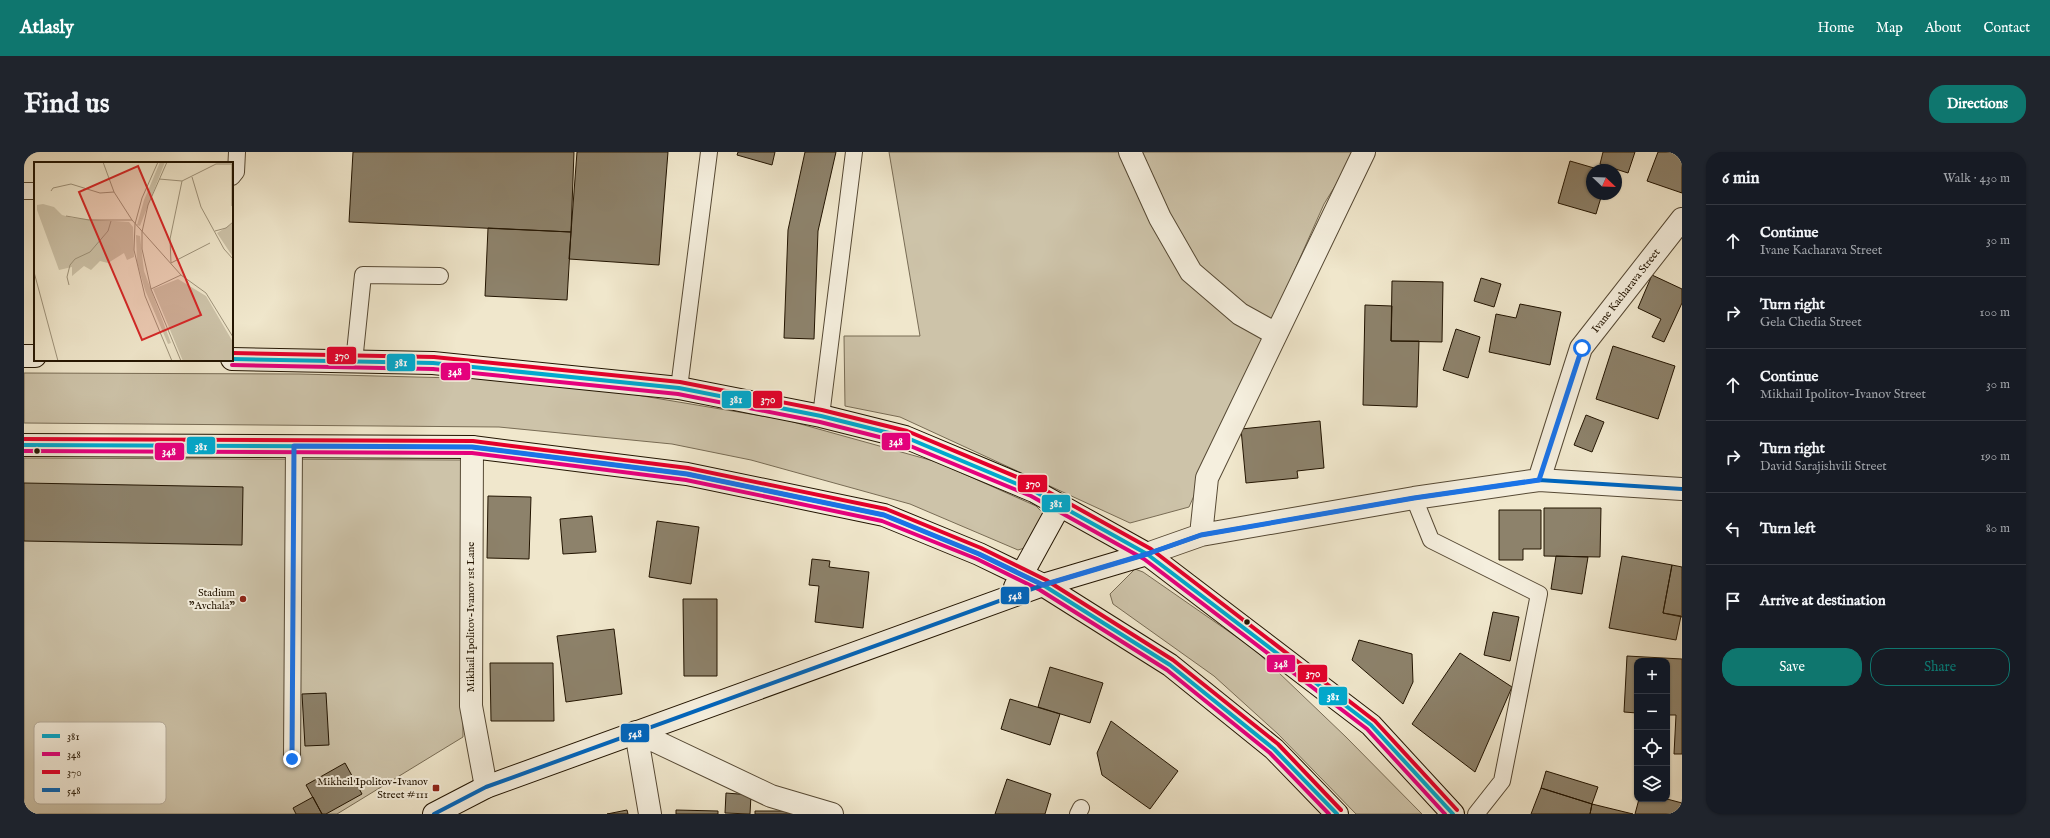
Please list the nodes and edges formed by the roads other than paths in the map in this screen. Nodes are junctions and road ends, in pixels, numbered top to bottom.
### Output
1 (237, 152) edge
2 (709, 152) edge
3 (854, 152) edge
4 (1130, 152) edge
5 (1364, 152) edge
6 (233, 176) edge
7 (24, 190) edge
8 (34, 191) edge
9 (1682, 219) edge
10 (440, 276) dead end
11 (1276, 334) junction
12 (233, 359) edge
13 (354, 362) junction
14 (679, 388) junction
15 (821, 416) junction
16 (24, 445) edge
17 (294, 446) junction
18 (472, 447) junction
19 (1539, 480) junction
20 (1682, 489) edge
21 (1414, 498) junction
22 (1060, 505) junction
23 (1201, 535) junction
24 (1147, 554) junction
25 (1022, 575) junction
26 (1043, 585) junction
27 (1010, 597) junction
28 (636, 732) junction
29 (292, 759) dead end
30 (486, 787) junction
31 (434, 814) edge
32 (650, 814) edge
33 (832, 814) edge
34 (1337, 814) edge
35 (1454, 814) edge
36 (1476, 814) edge

1 - 6 lane
2 - 14 lane
3 - 15 lane
4 - 11 street
5 - 11 street
7 - 8 lane
9 - 19 street, Ivane Kacharava Street
10 - 13 lane
11 - 23 street
12 - 13 street
13 - 14 street
14 - 15 street
15 - 22 street
16 - 17 street
17 - 18 street
17 - 29 lane
18 - 25 street
18 - 30 street, Mikhail Ipolitov-Ivanov 1st Lane
19 - 20 street
19 - 21 street
21 - 23 street
21 - 36 lane
22 - 24 street
22 - 25 street
23 - 24 street
24 - 26 street
24 - 35 street
25 - 26 street
25 - 27 street
26 - 27 street
26 - 34 street
27 - 28 street
28 - 30 street
28 - 32 street
28 - 33 street
30 - 31 street

